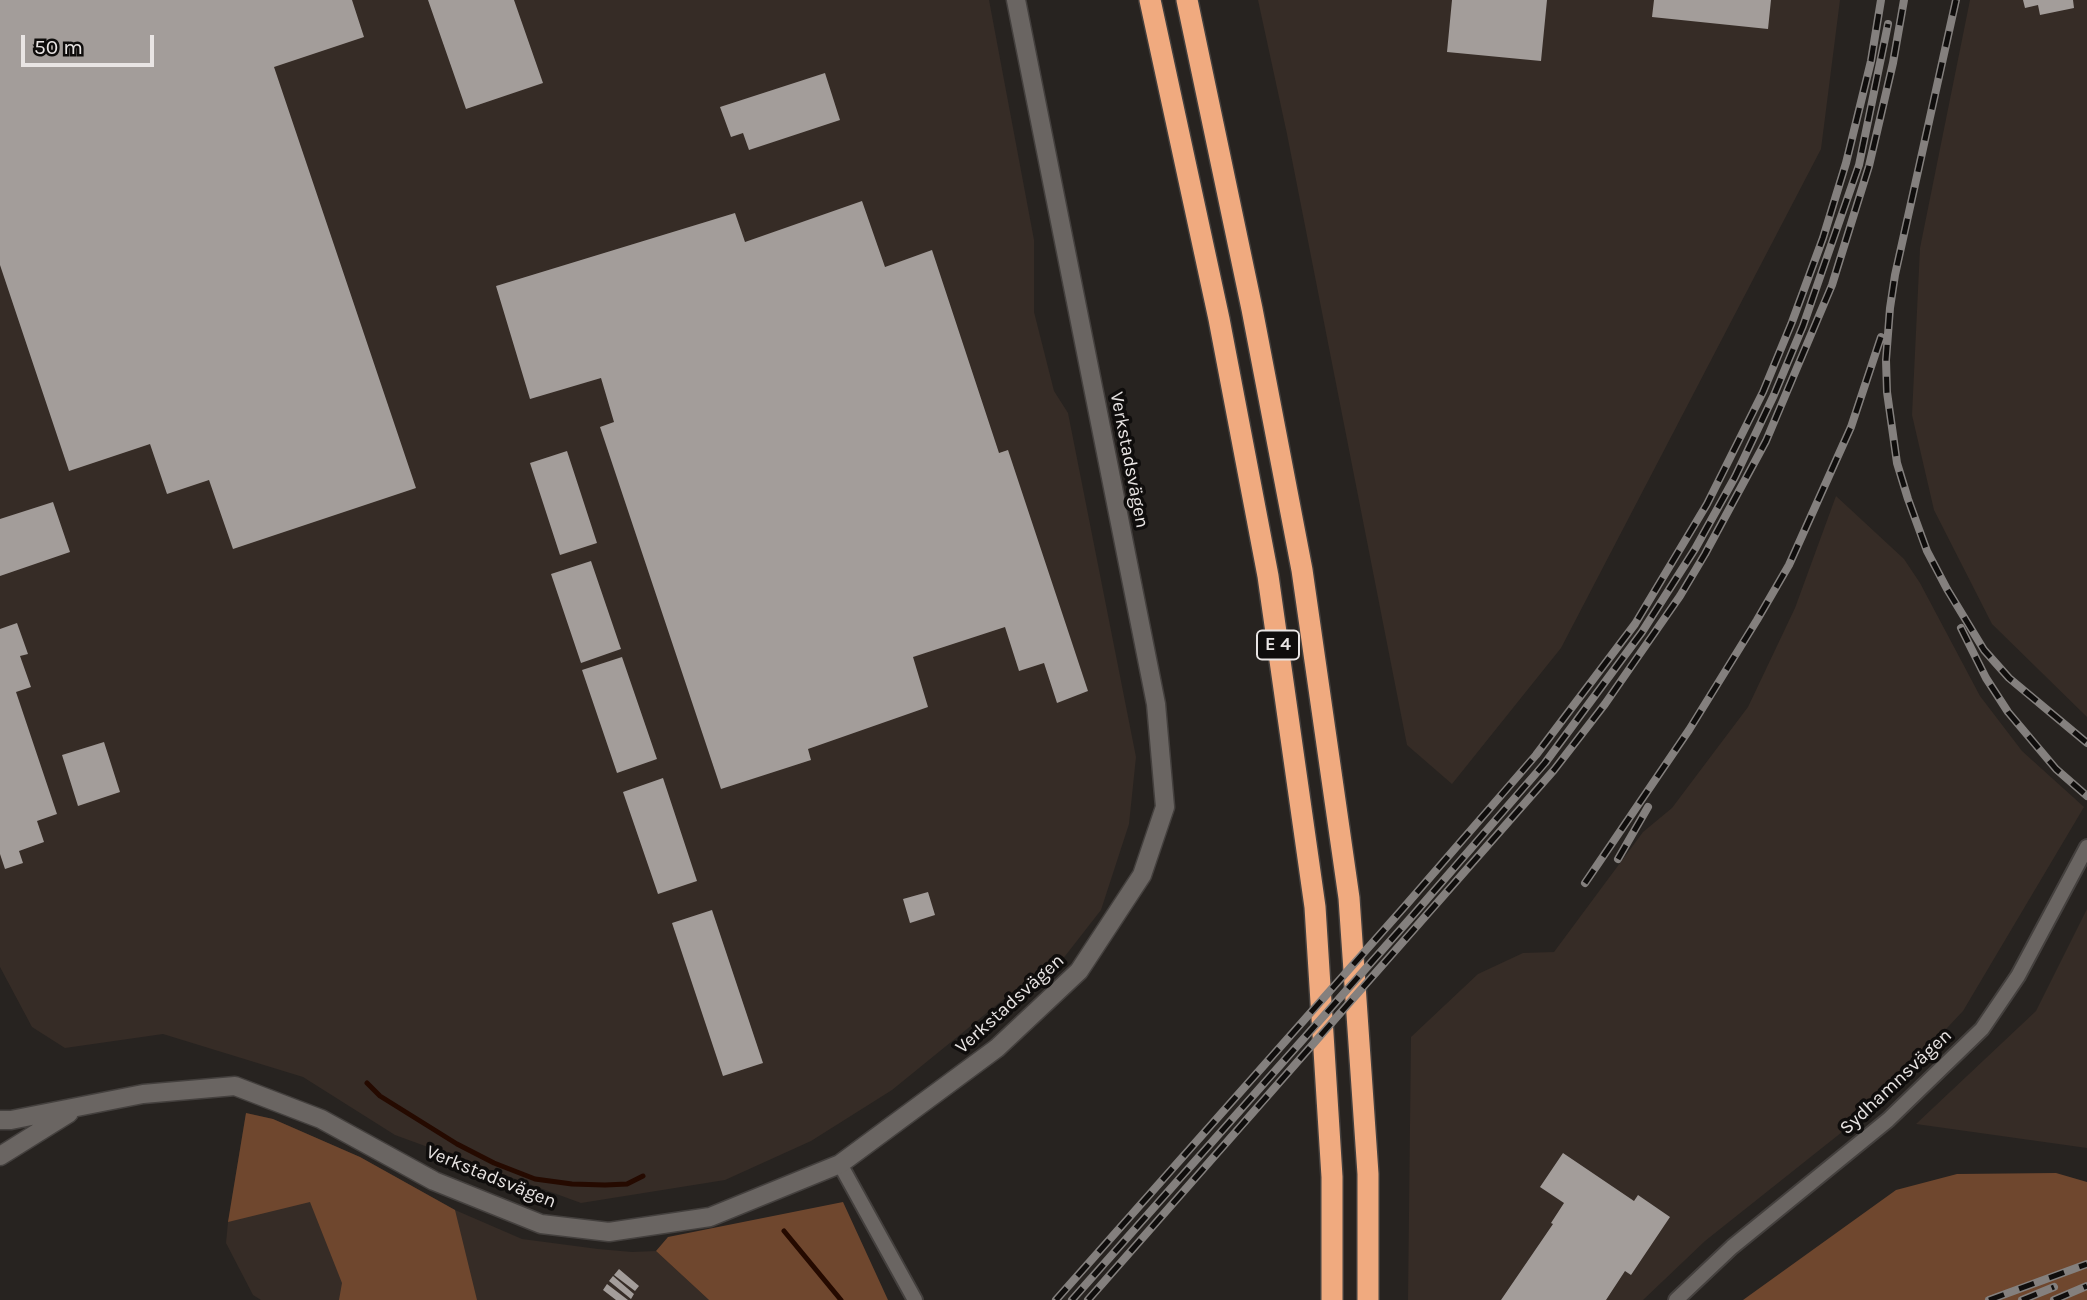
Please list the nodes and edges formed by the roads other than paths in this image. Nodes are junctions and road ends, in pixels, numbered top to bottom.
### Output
1 (1016, 0) edge
2 (1150, 0) edge
3 (1187, 0) edge
4 (2087, 847) edge
5 (78, 1108) junction
6 (0, 1120) edge
7 (0, 1156) edge
8 (840, 1164) junction
9 (915, 1300) edge
10 (1332, 1300) edge
11 (1368, 1300) edge
12 (1676, 1300) edge

1 - 8 main road, Verkstadsvägen
2 - 10 highway, E 4
3 - 11 highway, E 4
4 - 12 street, Sydhamnsvägen
5 - 6 main road, Verkstadsvägen
5 - 7 main road, Verkstadsvägen
5 - 8 main road, Verkstadsvägen
8 - 9 street

